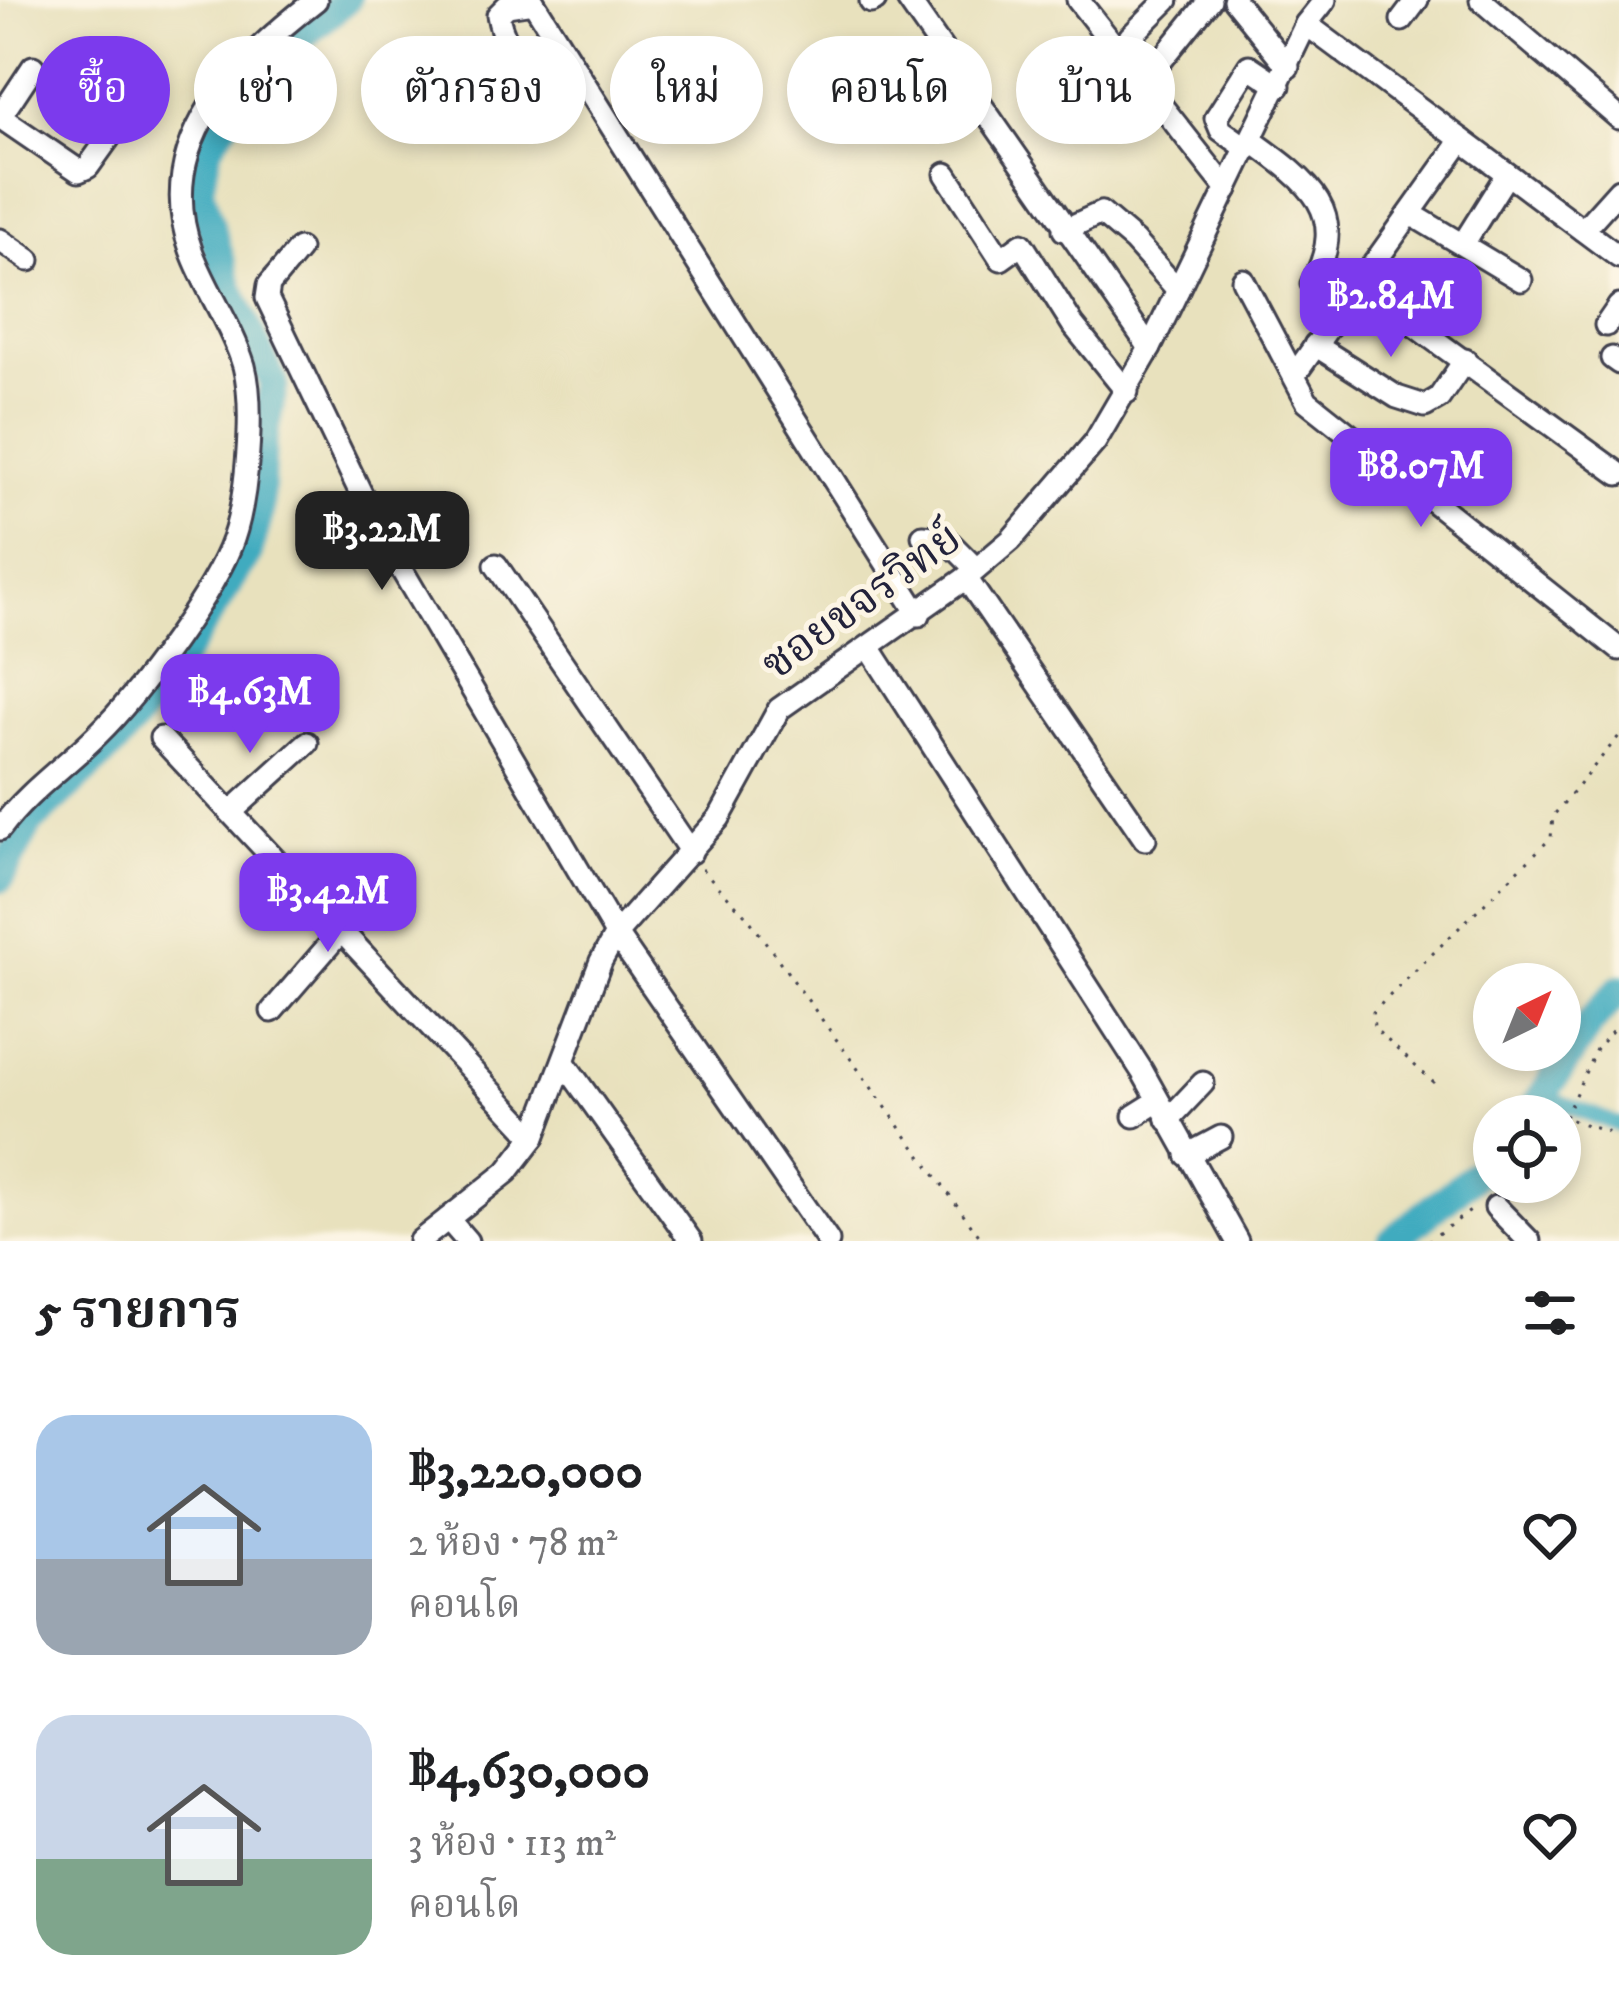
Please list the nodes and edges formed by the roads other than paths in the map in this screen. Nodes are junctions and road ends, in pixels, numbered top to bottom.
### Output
1 (316, 0) edge
2 (908, 0) edge
3 (1078, 0) edge
4 (1167, 0) edge
5 (1210, 0) edge
6 (1234, 0) edge
7 (1325, 0) edge
8 (1417, 0) edge
9 (1480, 0) edge
10 (533, 1) edge
11 (1402, 20) dead end
12 (1306, 24) junction
13 (508, 36) edge
14 (554, 36) edge
15 (1111, 36) edge
16 (1131, 36) edge
17 (1175, 43) edge
18 (33, 67) dead end
19 (1283, 76) junction
20 (586, 89) edge
21 (1175, 115) edge
22 (1619, 118) edge
23 (1462, 140) junction
24 (36, 142) edge
25 (40, 144) edge
26 (101, 144) edge
27 (1251, 145) junction
28 (946, 174) dead end
29 (1507, 174) junction
30 (1227, 189) junction
31 (1619, 190) edge
32 (1411, 214) junction
33 (1064, 230) junction
34 (1583, 230) junction
35 (0, 240) edge
36 (1463, 244) junction
37 (299, 249) dead end
38 (1619, 257) edge
39 (29, 260) dead end
40 (1243, 280) dead end
41 (1521, 280) dead end
42 (1312, 284) dead end
43 (1360, 286) junction
44 (1178, 290) junction
45 (1315, 345) junction
46 (1150, 348) junction
47 (1465, 360) junction
48 (1296, 373) junction
49 (1127, 392) junction
50 (1619, 474) edge
51 (922, 536) dead end
52 (496, 565) dead end
53 (971, 573) junction
54 (919, 614) junction
55 (869, 647) junction
56 (1619, 649) edge
57 (161, 739) dead end
58 (307, 743) dead end
59 (231, 812) junction
60 (0, 829) edge
61 (1145, 839) dead end
62 (690, 854) junction
63 (343, 929) junction
64 (616, 934) junction
65 (272, 1011) dead end
66 (565, 1064) junction
67 (1204, 1083) dead end
68 (1163, 1110) junction
69 (1134, 1116) dead end
70 (534, 1137) junction
71 (1221, 1137) dead end
72 (1187, 1155) junction
73 (1491, 1203) road end
74 (448, 1220) junction
75 (1232, 1239) edge
76 (420, 1241) edge
77 (467, 1241) edge
78 (691, 1241) edge
79 (828, 1241) edge
80 (1529, 1241) edge

1 - 60 street
2 - 33 street
3 - 15 street
4 - 16 street
5 - 17 street
6 - 19 street
7 - 12 street, ซอยขจรวิทย์
8 - 11 street
9 - 22 street
10 - 13 street
10 - 14 street
12 - 19 street, ซอยขจรวิทย์
12 - 23 street
18 - 24 street
19 - 27 street, ซอยขจรวิทย์
19 - 27 street
20 - 54 street
21 - 30 street
23 - 29 street
23 - 32 street
25 - 26 street
27 - 30 street, ซอยขจรวิทย์
27 - 42 street
28 - 49 street
29 - 34 street
29 - 36 street
30 - 44 street, ซอยขจรวิทย์
31 - 34 street
32 - 36 street
32 - 43 street
33 - 44 street
33 - 46 street
34 - 38 street
35 - 39 street
36 - 41 street
37 - 64 street
40 - 48 street
43 - 45 street
43 - 47 street
44 - 46 street, ซอยขจรวิทย์
45 - 47 street
45 - 48 street
46 - 49 street, ซอยขจรวิทย์
47 - 50 street
48 - 56 street
49 - 53 street, ซอยขจรวิทย์
51 - 53 street
52 - 62 street
53 - 54 street, ซอยขจรวิทย์
53 - 61 street
54 - 55 street, ซอยขจรวิทย์
55 - 62 street, ซอยขจรวิทย์
55 - 68 street
57 - 59 street
58 - 59 street
59 - 63 street
62 - 64 street, ซอยขจรวิทย์
63 - 65 street
63 - 70 street
64 - 66 street, ซอยขจรวิทย์
64 - 79 street
66 - 70 street, ซอยขจรวิทย์
66 - 78 street
67 - 68 street
68 - 69 street
68 - 72 street
70 - 74 street, ซอยขจรวิทย์
71 - 72 street
72 - 75 street
73 - 80 street
74 - 76 street, ซอยขจรวิทย์
74 - 77 street

